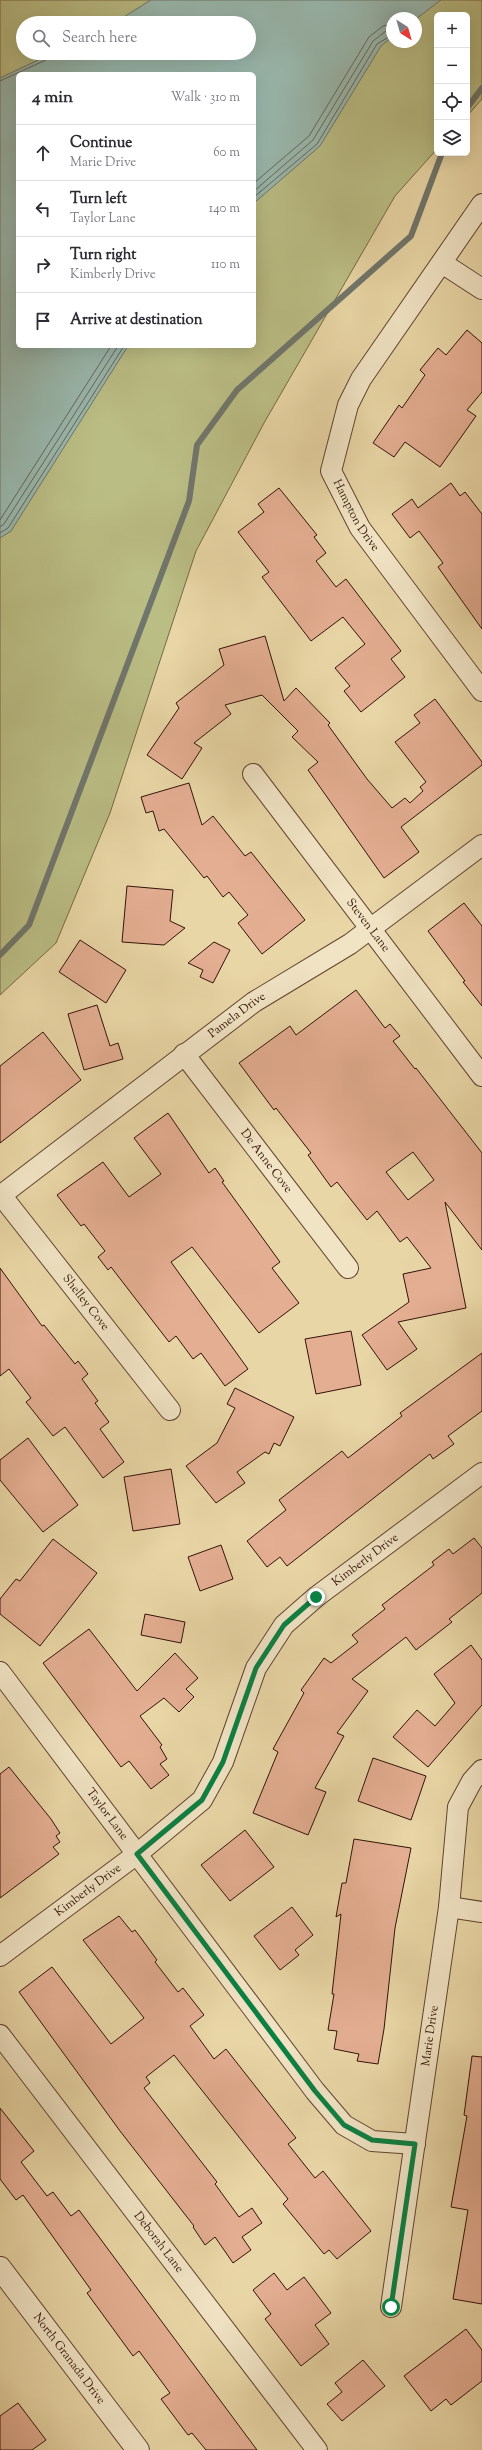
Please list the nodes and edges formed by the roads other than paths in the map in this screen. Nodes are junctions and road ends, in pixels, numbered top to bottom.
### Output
1 (482, 204) edge
2 (442, 263) junction
3 (482, 289) edge
4 (482, 691) edge
5 (253, 774) dead end
6 (482, 845) edge
7 (370, 929) junction
8 (184, 1054) junction
9 (482, 1076) edge
10 (0, 1195) edge
11 (348, 1268) dead end
12 (170, 1410) dead end
13 (482, 1473) edge
14 (0, 1672) edge
15 (482, 1770) edge
16 (137, 1854) junction
17 (448, 1907) junction
18 (482, 1912) edge
19 (0, 1956) edge
20 (0, 2035) edge
21 (415, 2144) junction
22 (0, 2268) edge
23 (391, 2307) dead end
24 (138, 2450) edge
25 (317, 2450) edge

1 - 2 street, Hampton Drive
2 - 3 street
2 - 4 street, Hampton Drive
5 - 7 street, Steven Lane
6 - 7 street, Pamela Drive
7 - 8 street, Pamela Drive
7 - 9 street, Steven Lane
8 - 10 street, Pamela Drive
8 - 11 street, De Anne Cove
10 - 12 street, Shelley Cove
13 - 16 street, Kimberly Drive
14 - 16 street, Taylor Lane
15 - 17 street, Marie Drive
16 - 19 street, Kimberly Drive
16 - 21 street, Taylor Lane
17 - 18 street
17 - 21 street, Marie Drive
20 - 25 street, Deborah Lane
21 - 23 street, Marie Drive
22 - 24 street, North Granada Drive

